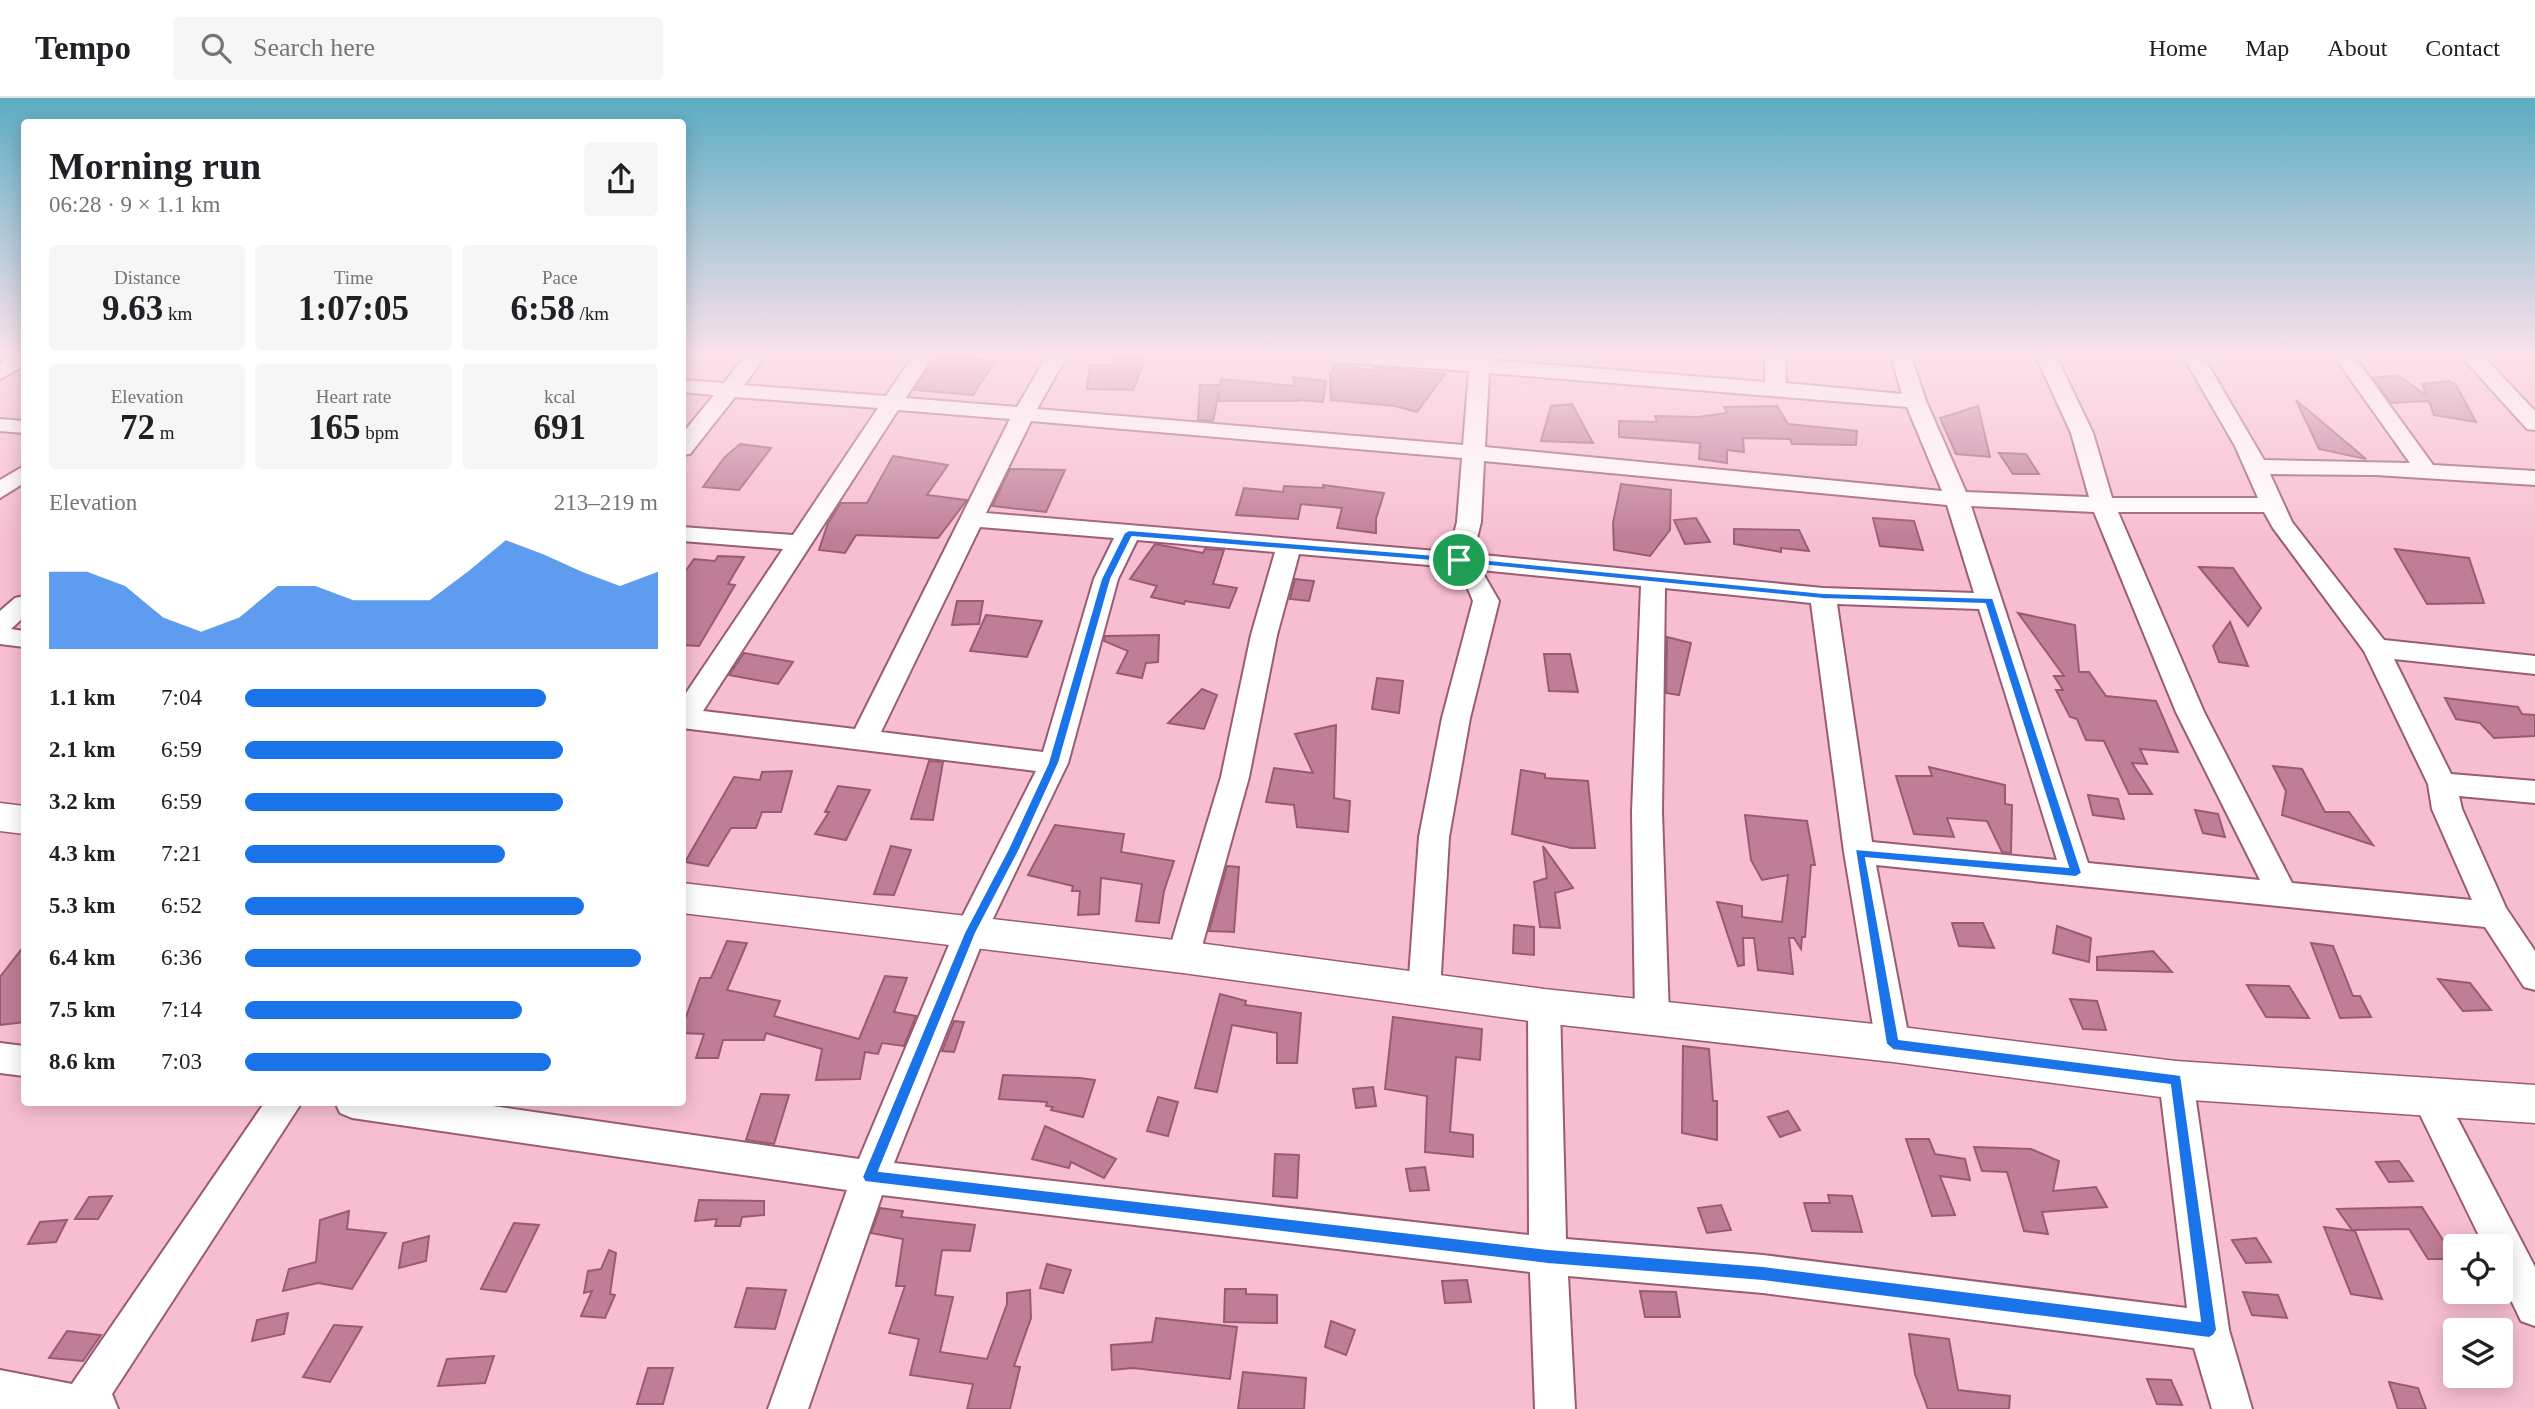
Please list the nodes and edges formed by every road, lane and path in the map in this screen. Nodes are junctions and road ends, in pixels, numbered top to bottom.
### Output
1 (707, 417) edge
2 (881, 417) edge
3 (1022, 417) edge
4 (1070, 417) edge
5 (1475, 417) edge
6 (1922, 417) edge
7 (2076, 417) edge
8 (2229, 417) edge
9 (2388, 417) edge
10 (0, 425) edge
11 (21, 427) edge
12 (686, 444) edge
13 (1472, 454) junction
14 (2255, 467) junction
15 (2427, 472) junction
16 (21, 475) edge
17 (2535, 478) edge
18 (0, 491) edge
19 (1957, 499) junction
20 (2103, 505) junction
21 (2270, 505) junction
22 (971, 519) junction
23 (1129, 533) junction
24 (686, 534) edge
25 (800, 543) junction
26 (1289, 546) junction
27 (1459, 560) junction
28 (1653, 581) junction
29 (1823, 596) junction
30 (1989, 601) junction
31 (21, 607) edge
32 (0, 625) edge
33 (0, 636) edge
34 (21, 639) edge
35 (2376, 648) junction
36 (2535, 665) edge
37 (686, 714) edge
38 (686, 718) edge
39 (864, 739) junction
40 (1054, 763) junction
41 (2442, 784) junction
42 (2535, 792) edge
43 (0, 817) edge
44 (21, 820) edge
45 (1859, 852) junction
46 (2076, 873) junction
47 (2281, 892) junction
48 (686, 898) edge
49 (2494, 915) junction
50 (970, 933) junction
51 (1183, 957) junction
52 (2535, 977) edge
53 (1424, 991) junction
54 (1544, 1006) junction
55 (1652, 1017) junction
56 (1893, 1044) junction
57 (0, 1058) edge
58 (21, 1061) edge
59 (2176, 1080) junction
60 (2429, 1098) junction
61 (2535, 1104) edge
62 (282, 1106) edge
63 (380, 1106) edge
64 (870, 1177) junction
65 (1548, 1256) junction
66 (2535, 1307) edge
67 (2209, 1330) junction
68 (0, 1391) edge
69 (90, 1406) edge
70 (788, 1409) edge
71 (1555, 1409) edge
72 (2232, 1409) edge

1 - 12 street
2 - 25 street
3 - 22 street
4 - 13 street
5 - 13 street
6 - 19 street
7 - 20 street
8 - 14 street
9 - 15 street
10 - 11 street
13 - 19 street
13 - 27 street
14 - 15 street
14 - 21 street
15 - 17 street
16 - 18 street
19 - 20 street
19 - 30 street
20 - 21 street
20 - 47 street
21 - 35 street
22 - 23 street
22 - 39 street
23 - 26 street
23 - 40 street
24 - 25 street
25 - 37 street
26 - 27 street
26 - 51 street
27 - 28 street
27 - 53 street
28 - 29 street
28 - 55 street
29 - 30 street
29 - 45 street
30 - 46 street
31 - 32 street
33 - 34 street
35 - 36 street
35 - 41 street
38 - 39 street
39 - 40 street
40 - 50 street
41 - 42 street
41 - 49 street
43 - 44 street
45 - 46 street
45 - 56 street
46 - 47 street
47 - 49 street
48 - 50 street
49 - 52 street
50 - 51 street
50 - 64 street
51 - 53 street
53 - 54 street
54 - 55 street
54 - 65 street
55 - 56 street
56 - 59 street
57 - 58 street
59 - 60 street
59 - 67 street
60 - 61 street
60 - 66 street
62 - 69 street
63 - 64 street
64 - 65 street
64 - 70 street
65 - 67 street
65 - 71 street
67 - 72 street
68 - 69 street

